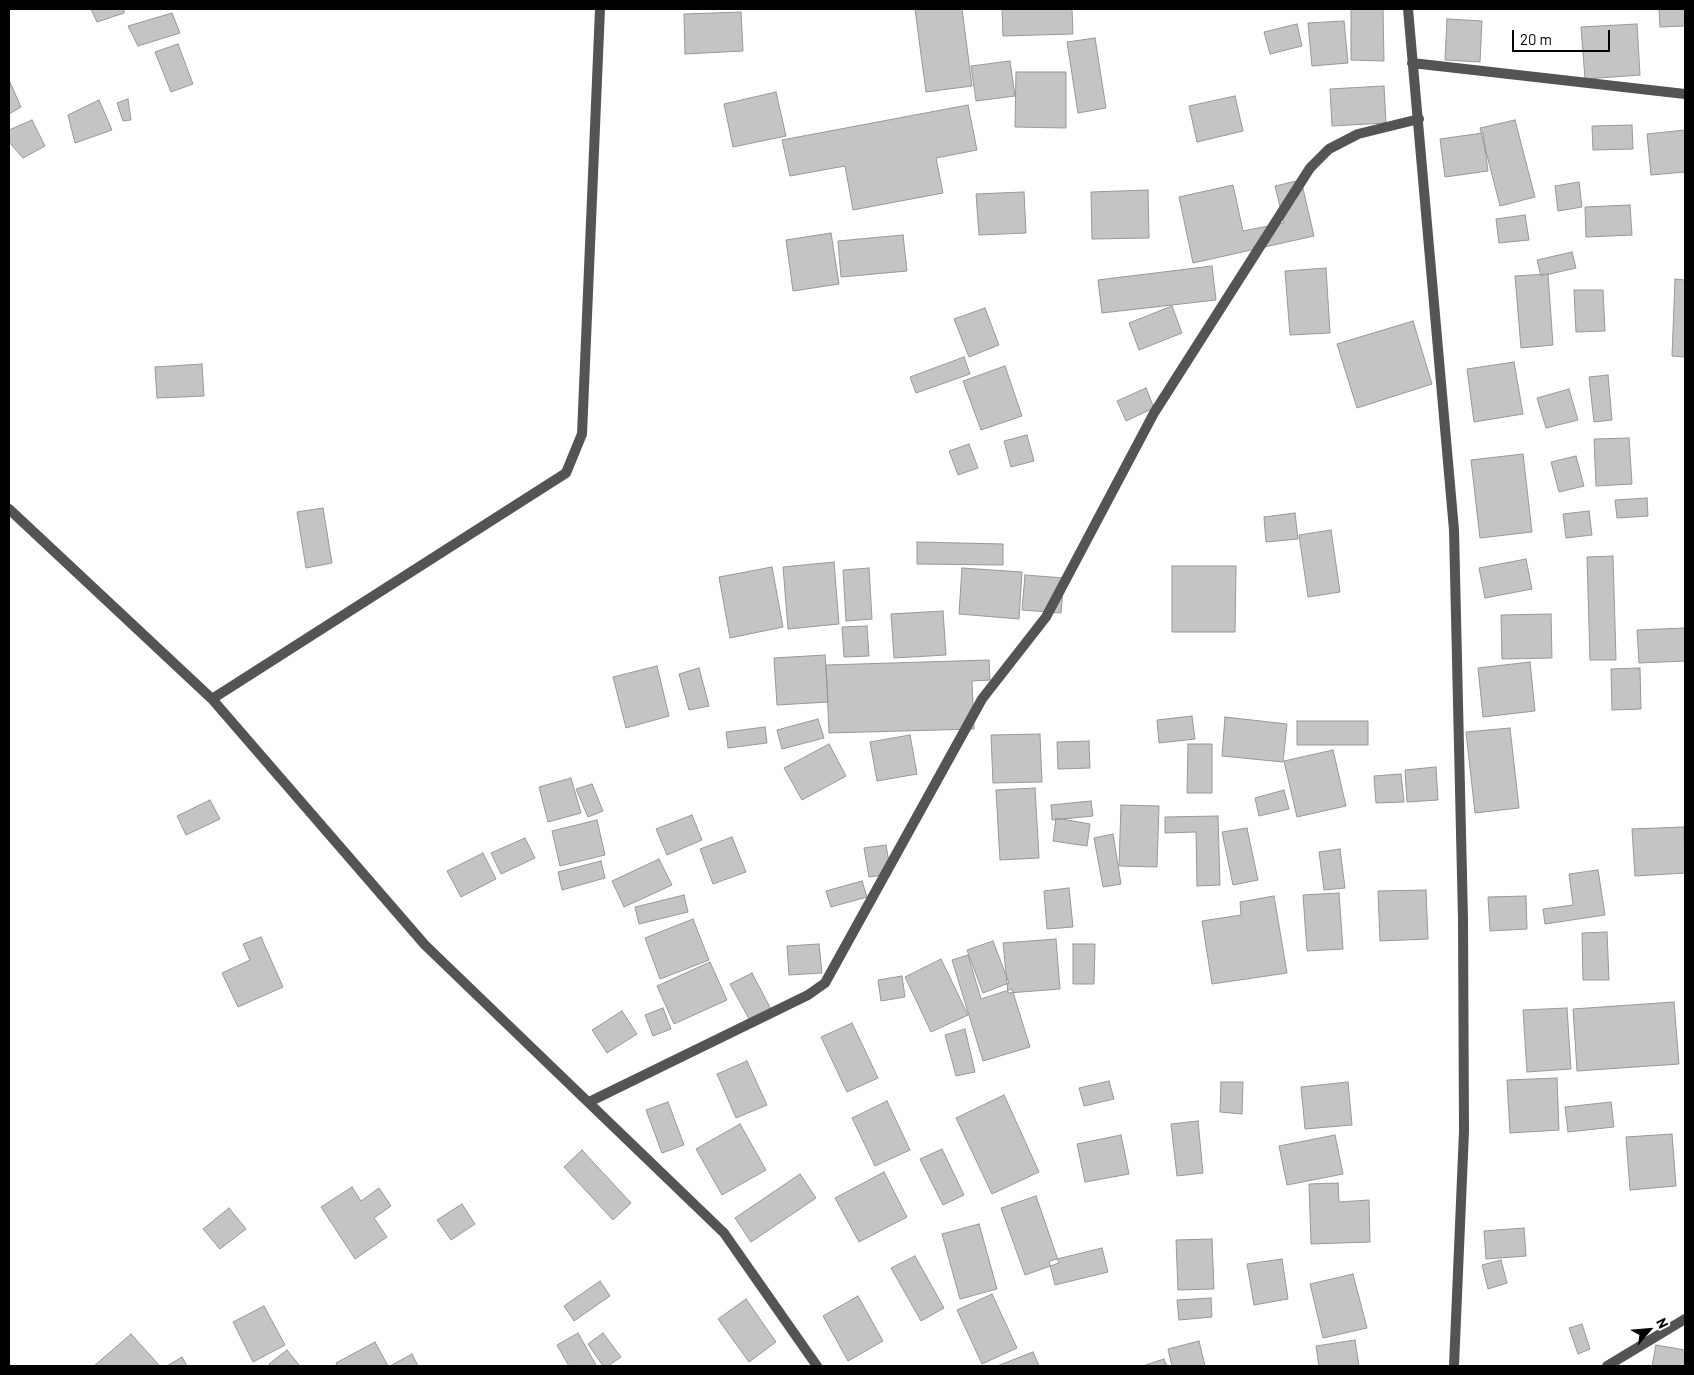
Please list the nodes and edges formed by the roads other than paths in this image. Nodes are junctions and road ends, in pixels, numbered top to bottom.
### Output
1 (600, 9) edge
2 (1408, 9) edge
3 (1412, 63) junction
4 (1685, 94) edge
5 (1419, 119) junction
6 (9, 509) edge
7 (212, 699) junction
8 (589, 1102) junction
9 (1685, 1319) edge
10 (817, 1366) edge
11 (1454, 1366) edge
12 (1607, 1366) edge

1 - 7 street
2 - 3 street
3 - 4 street
3 - 5 street
5 - 8 street
5 - 11 street
6 - 7 street
7 - 8 street
8 - 10 street
9 - 12 street

